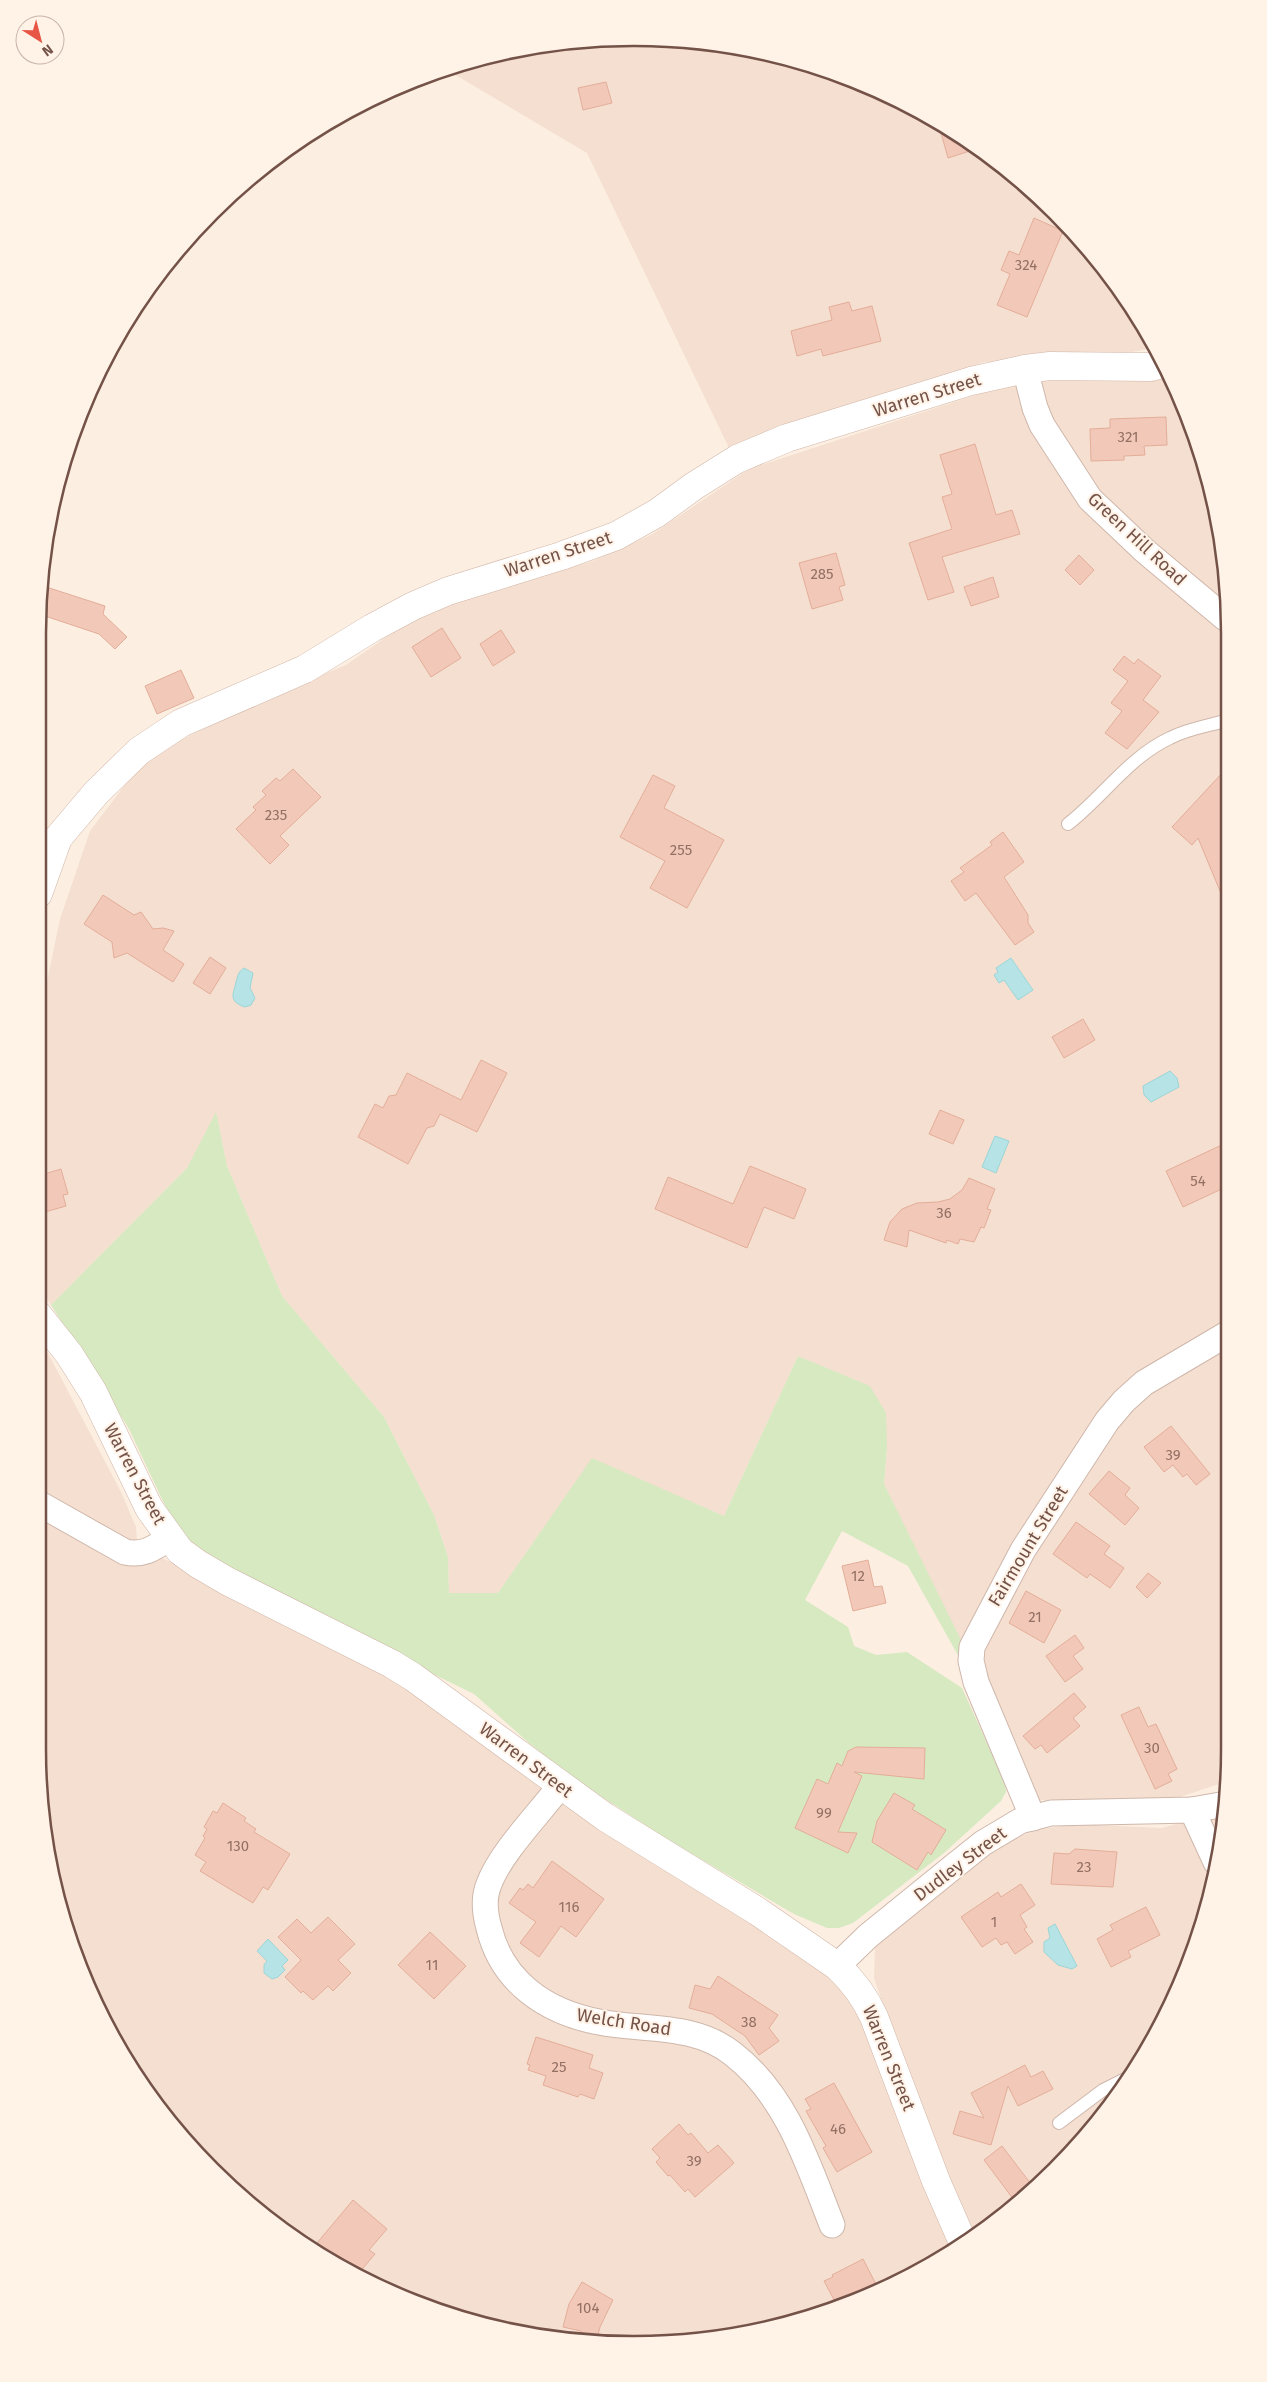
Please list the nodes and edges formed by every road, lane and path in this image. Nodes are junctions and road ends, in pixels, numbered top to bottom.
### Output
1 (1156, 366) edge
2 (1025, 368) junction
3 (1220, 614) edge
4 (1221, 722) edge
5 (1068, 824) dead end
6 (48, 844) edge
7 (46, 1326) edge
8 (1221, 1338) edge
9 (46, 1508) edge
10 (169, 1538) junction
11 (560, 1786) junction
12 (1218, 1805) edge
13 (1192, 1810) junction
14 (1033, 1818) junction
15 (1211, 1851) edge
16 (837, 1966) junction
17 (1116, 2084) edge
18 (1059, 2123) dead end
19 (832, 2225) dead end
20 (960, 2237) edge

1 - 2 street, Warren Street
2 - 3 street, Green Hill Road
2 - 6 street, Warren Street
4 - 5 lane
7 - 10 street, Warren Street
8 - 14 street, Fairmount Street
9 - 10 street
10 - 11 street, Warren Street
11 - 16 street, Warren Street
11 - 19 street, Welch Road
12 - 13 street, Dudley Street
13 - 14 street, Dudley Street
13 - 15 street
14 - 16 street, Dudley Street
16 - 20 street, Warren Street
17 - 18 lane

